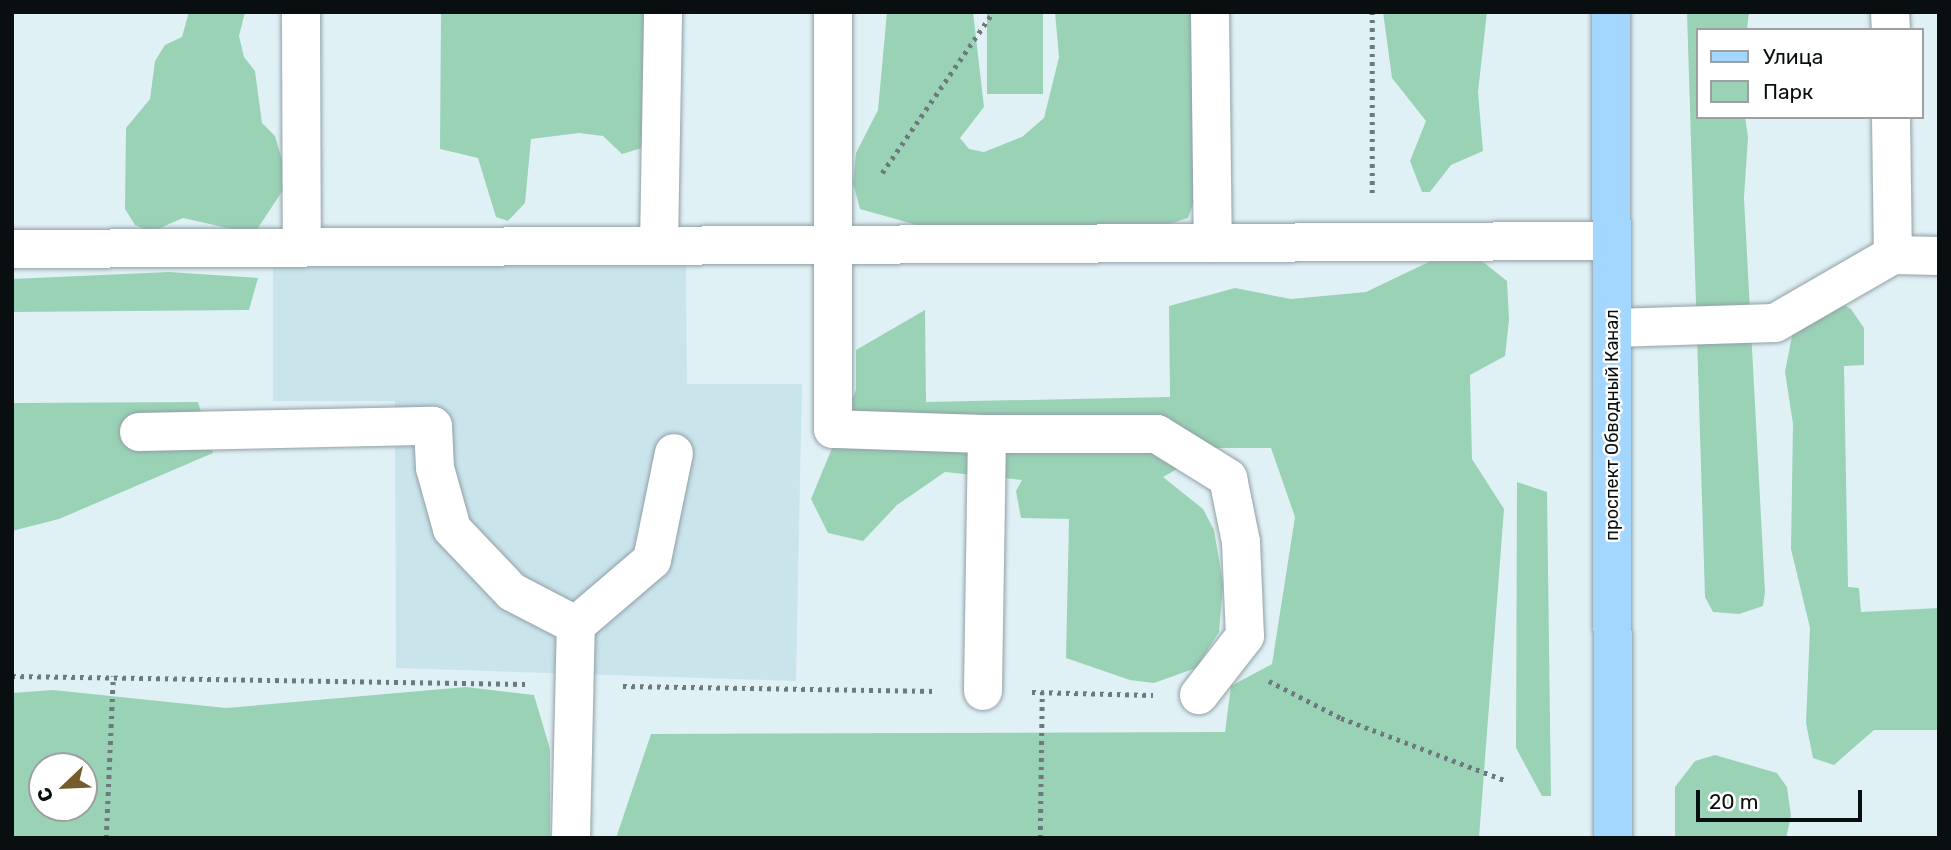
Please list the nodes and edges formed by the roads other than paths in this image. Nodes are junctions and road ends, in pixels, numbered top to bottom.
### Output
1 (301, 12) edge
2 (663, 12) edge
3 (833, 12) edge
4 (1210, 12) edge
5 (1611, 12) edge
6 (1891, 119) edge
7 (1612, 241) junction
8 (1213, 243) junction
9 (832, 245) junction
10 (659, 246) junction
11 (302, 248) junction
12 (12, 249) edge
13 (1893, 255) junction
14 (1939, 256) edge
15 (1613, 328) junction
16 (138, 432) dead end
17 (988, 435) junction
18 (674, 453) dead end
19 (576, 625) junction
20 (983, 691) dead end
21 (1199, 695) dead end
22 (571, 838) edge
23 (1613, 838) edge

1 - 11 lane
2 - 10 lane
3 - 9 lane
4 - 8 lane
5 - 7 main road, проспект Обводный Канал
6 - 13 lane
7 - 8 lane
7 - 15 main road, проспект Обводный Канал
8 - 9 lane
9 - 10 lane
9 - 17 lane
10 - 11 lane
11 - 12 lane
13 - 14 lane
13 - 15 lane
15 - 23 main road, проспект Обводный Канал
16 - 19 lane
17 - 20 lane
17 - 21 lane
18 - 19 lane
19 - 22 lane

